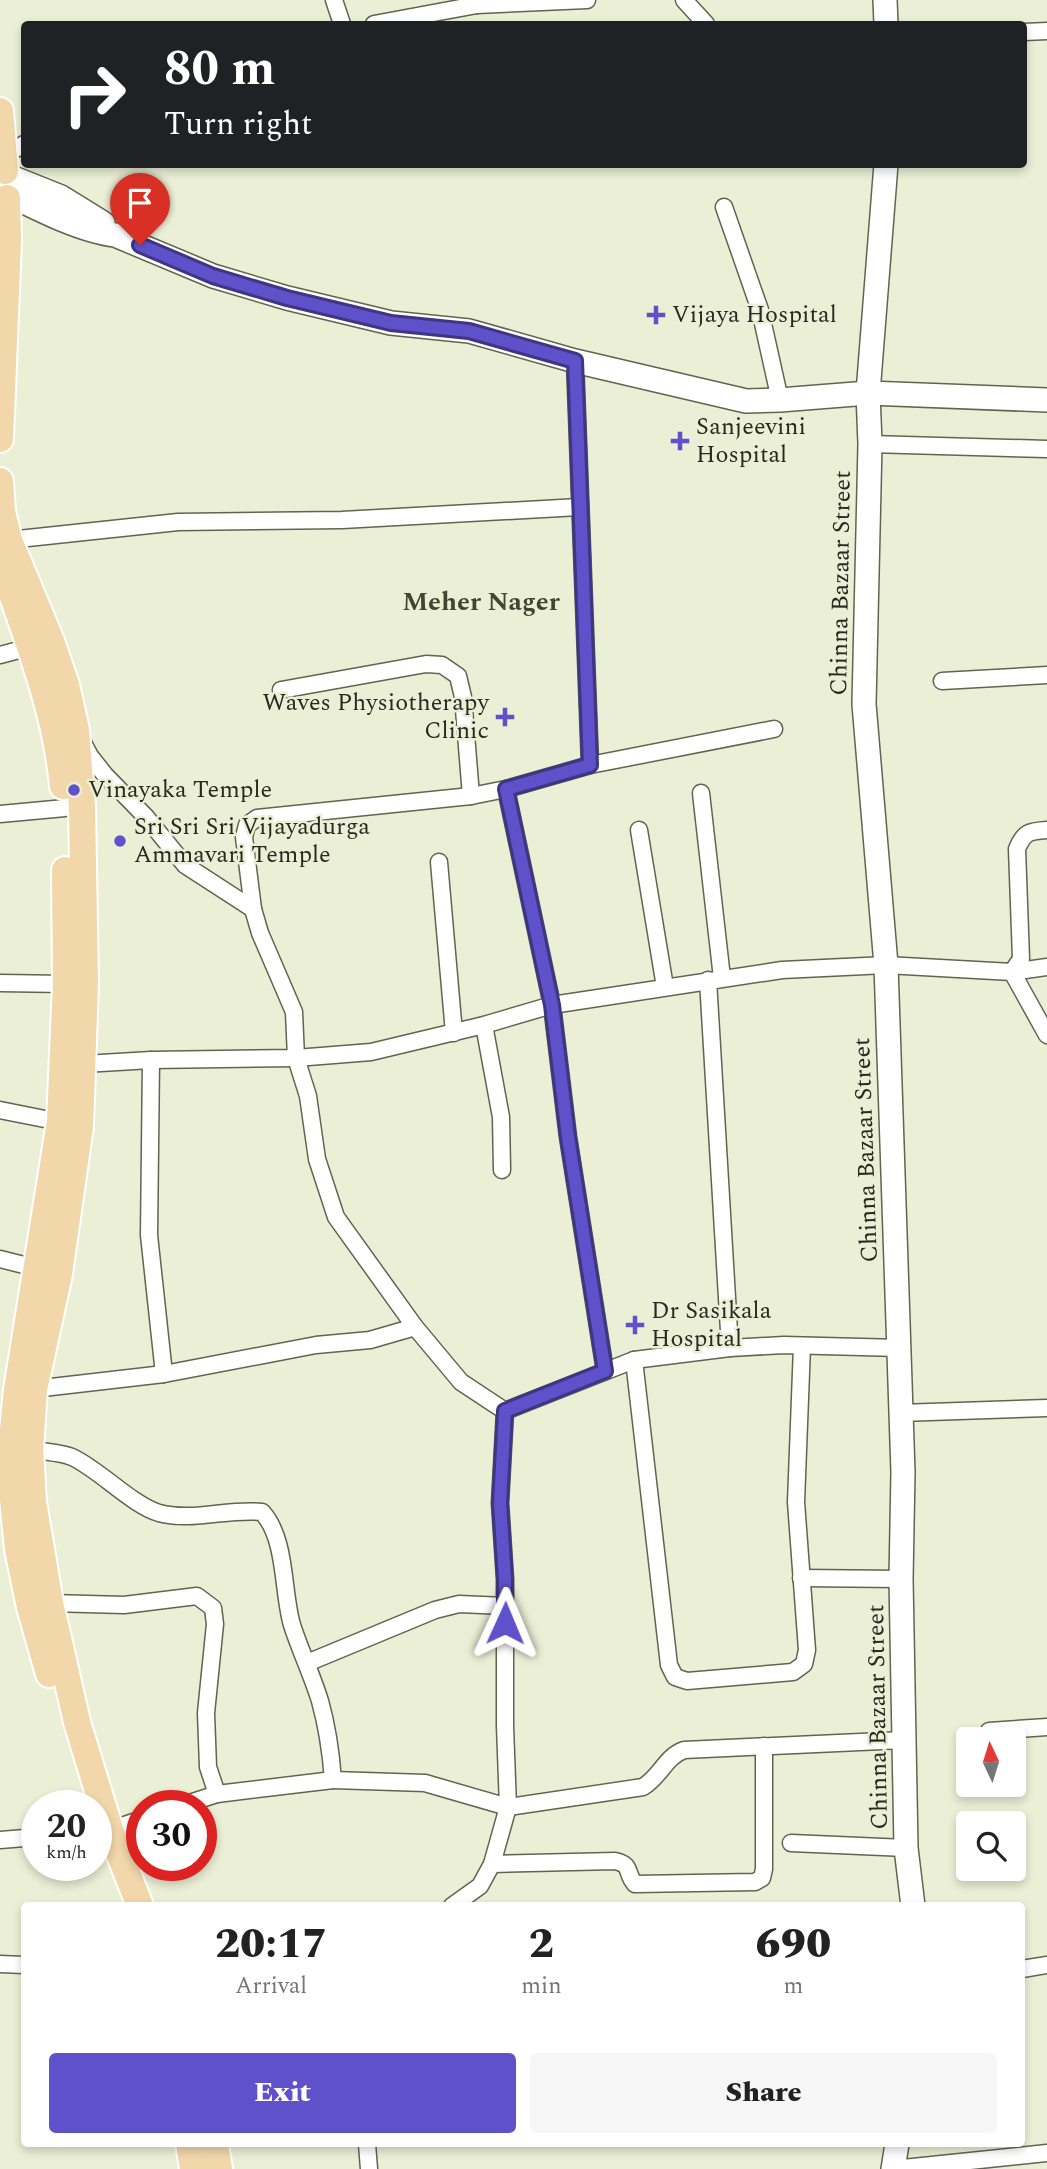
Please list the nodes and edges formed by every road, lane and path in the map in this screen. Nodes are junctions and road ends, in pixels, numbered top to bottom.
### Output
1 (334, 0) edge
2 (587, 0) edge
3 (684, 0) edge
4 (886, 0) edge
5 (476, 2) edge
6 (341, 21) edge
7 (388, 21) edge
8 (699, 21) edge
9 (886, 21) edge
10 (1047, 31) edge
11 (1027, 32) edge
12 (0, 111) edge
13 (886, 168) edge
14 (7, 174) edge
15 (724, 207) dead end
16 (575, 361) junction
17 (868, 393) junction
18 (780, 400) junction
19 (1047, 400) edge
20 (0, 439) edge
21 (870, 444) junction
22 (1047, 449) edge
23 (0, 481) edge
24 (579, 507) junction
25 (5, 549) edge
26 (30, 647) junction
27 (0, 655) edge
28 (1047, 675) edge
29 (942, 681) dead end
30 (281, 690) dead end
31 (65, 729) junction
32 (774, 729) dead end
33 (590, 765) junction
34 (506, 789) junction
35 (701, 793) dead end
36 (471, 796) junction
37 (65, 808) junction
38 (0, 814) edge
39 (639, 830) dead end
40 (1047, 830) edge
41 (439, 862) dead end
42 (253, 909) junction
43 (886, 965) junction
44 (1047, 967) edge
45 (1012, 972) junction
46 (715, 979) junction
47 (0, 983) edge
48 (66, 984) junction
49 (665, 987) junction
50 (552, 1005) junction
51 (484, 1026) junction
52 (454, 1033) junction
53 (1047, 1035) edge
54 (296, 1058) junction
55 (151, 1060) junction
56 (83, 1063) junction
57 (0, 1110) edge
58 (60, 1122) junction
59 (502, 1170) dead end
60 (0, 1259) edge
61 (36, 1268) junction
62 (415, 1327) junction
63 (802, 1346) junction
64 (730, 1348) junction
65 (900, 1348) junction
66 (634, 1360) junction
67 (605, 1371) junction
68 (164, 1374) junction
69 (17, 1390) edge
70 (1047, 1408) edge
71 (505, 1411) junction
72 (900, 1413) junction
73 (30, 1449) junction
74 (6, 1499) edge
75 (801, 1578) junction
76 (901, 1579) junction
77 (50, 1603) junction
78 (505, 1606) junction
79 (307, 1663) junction
80 (1047, 1727) edge
81 (1026, 1728) edge
82 (904, 1740) junction
83 (764, 1746) junction
84 (333, 1780) junction
85 (84, 1790) edge
86 (93, 1790) edge
87 (216, 1790) edge
88 (217, 1794) edge
89 (508, 1807) junction
90 (21, 1838) edge
91 (0, 1840) edge
92 (791, 1843) dead end
93 (112, 1848) edge
94 (906, 1849) junction
95 (492, 1864) junction
96 (112, 1868) edge
97 (120, 1902) edge
98 (138, 1902) edge
99 (458, 1902) edge
100 (913, 1902) edge
101 (0, 1964) edge
102 (21, 1965) edge
103 (1047, 1965) edge
104 (1025, 1969) edge
105 (189, 2147) edge
106 (215, 2147) edge
107 (367, 2147) edge
108 (897, 2147) edge
109 (1047, 2153) edge
110 (193, 2169) edge
111 (219, 2169) edge
112 (369, 2169) edge
113 (893, 2169) edge

1 - 6 street
2 - 5 street
3 - 8 street
4 - 9 street
5 - 7 street
10 - 11 street
12 - 14 main road
13 - 17 street, Chinna Bazaar Street
14 - 16 street
14 - 20 main road
15 - 18 street
16 - 18 street
16 - 24 street
17 - 18 street
17 - 19 street
17 - 21 street, Chinna Bazaar Street
21 - 22 street
21 - 43 street, Chinna Bazaar Street
23 - 25 main road
24 - 25 street
24 - 33 street
25 - 26 main road
25 - 31 main road
26 - 27 street
26 - 31 main road
28 - 29 street
30 - 36 street
31 - 37 main road
31 - 42 street
31 - 56 main road
32 - 33 street
33 - 34 street
34 - 36 street
34 - 50 street
35 - 46 street
36 - 42 street
37 - 38 street
37 - 48 main road
39 - 49 street
40 - 45 street
41 - 52 street
42 - 54 street
43 - 45 street
43 - 46 street
43 - 65 street, Chinna Bazaar Street
44 - 45 street
45 - 53 street
46 - 49 street
46 - 64 street
47 - 48 street
48 - 58 main road
49 - 50 street
50 - 51 street
50 - 67 street
51 - 52 street
51 - 59 street
52 - 54 street
54 - 55 street
54 - 62 street
55 - 56 street
55 - 68 street
56 - 69 main road
57 - 58 street
58 - 61 main road
60 - 61 street
61 - 69 main road
62 - 68 street
62 - 71 street
63 - 64 street
63 - 65 street
63 - 75 street
64 - 66 street
65 - 72 street, Chinna Bazaar Street
66 - 67 street
66 - 75 street
67 - 71 street
68 - 69 street
69 - 73 main road
69 - 74 main road
70 - 72 street
71 - 78 street
72 - 76 street, Chinna Bazaar Street
73 - 77 main road
73 - 79 street
74 - 85 main road
75 - 76 street
76 - 82 street, Chinna Bazaar Street
77 - 86 main road
77 - 87 street
78 - 79 street
78 - 89 street
79 - 84 street
80 - 81 street
82 - 83 street
82 - 94 street, Chinna Bazaar Street
83 - 89 street
83 - 95 street
84 - 88 street
84 - 89 street
89 - 95 street
90 - 91 street
92 - 94 street
93 - 98 main road
94 - 100 street, Chinna Bazaar Street
95 - 99 street
96 - 97 main road
101 - 102 street
103 - 104 street
105 - 110 main road
106 - 111 main road
107 - 112 street
108 - 113 street
109 - 113 street

